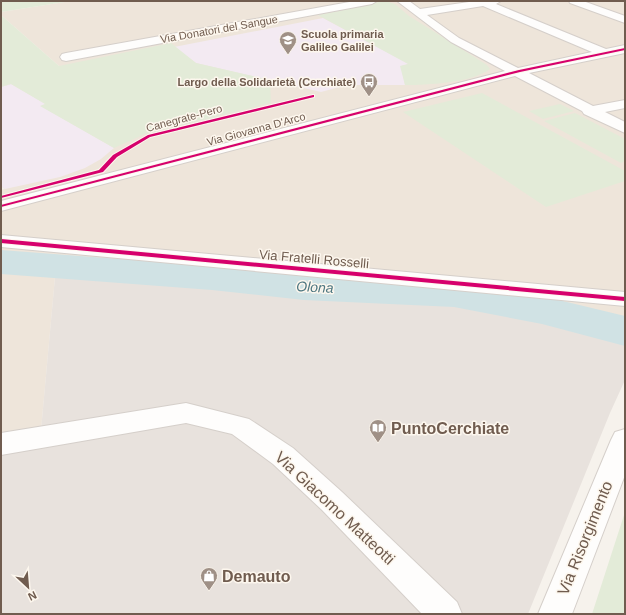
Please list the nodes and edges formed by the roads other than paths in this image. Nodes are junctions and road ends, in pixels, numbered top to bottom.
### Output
1 (372, 1) edge
2 (402, 1) edge
3 (574, 1) edge
4 (491, 2) edge
5 (418, 14) junction
6 (625, 20) edge
7 (625, 49) edge
8 (604, 53) junction
9 (66, 57) dead end
10 (515, 72) junction
11 (394, 90) dead end
12 (429, 94) junction
13 (625, 104) edge
14 (589, 111) junction
15 (625, 128) edge
16 (1, 206) edge
17 (1, 242) edge
18 (625, 299) edge
19 (625, 440) edge
20 (1, 444) edge
21 (445, 614) edge
22 (555, 614) edge

1 - 9 street, Via Donatori del Sangue
2 - 5 street
3 - 6 street
4 - 5 street
4 - 8 street
5 - 10 street
7 - 8 street, Via Giovanna D'Arco
8 - 10 street, Via Giovanna D'Arco
10 - 12 street, Via Giovanna D'Arco
10 - 14 street
11 - 12 street
12 - 16 street, Via Giovanna D'Arco
13 - 14 street
14 - 15 street
17 - 18 street, Via Fratelli Rosselli
19 - 22 street, Via Risorgimento
20 - 21 street, Via Giacomo Matteotti

